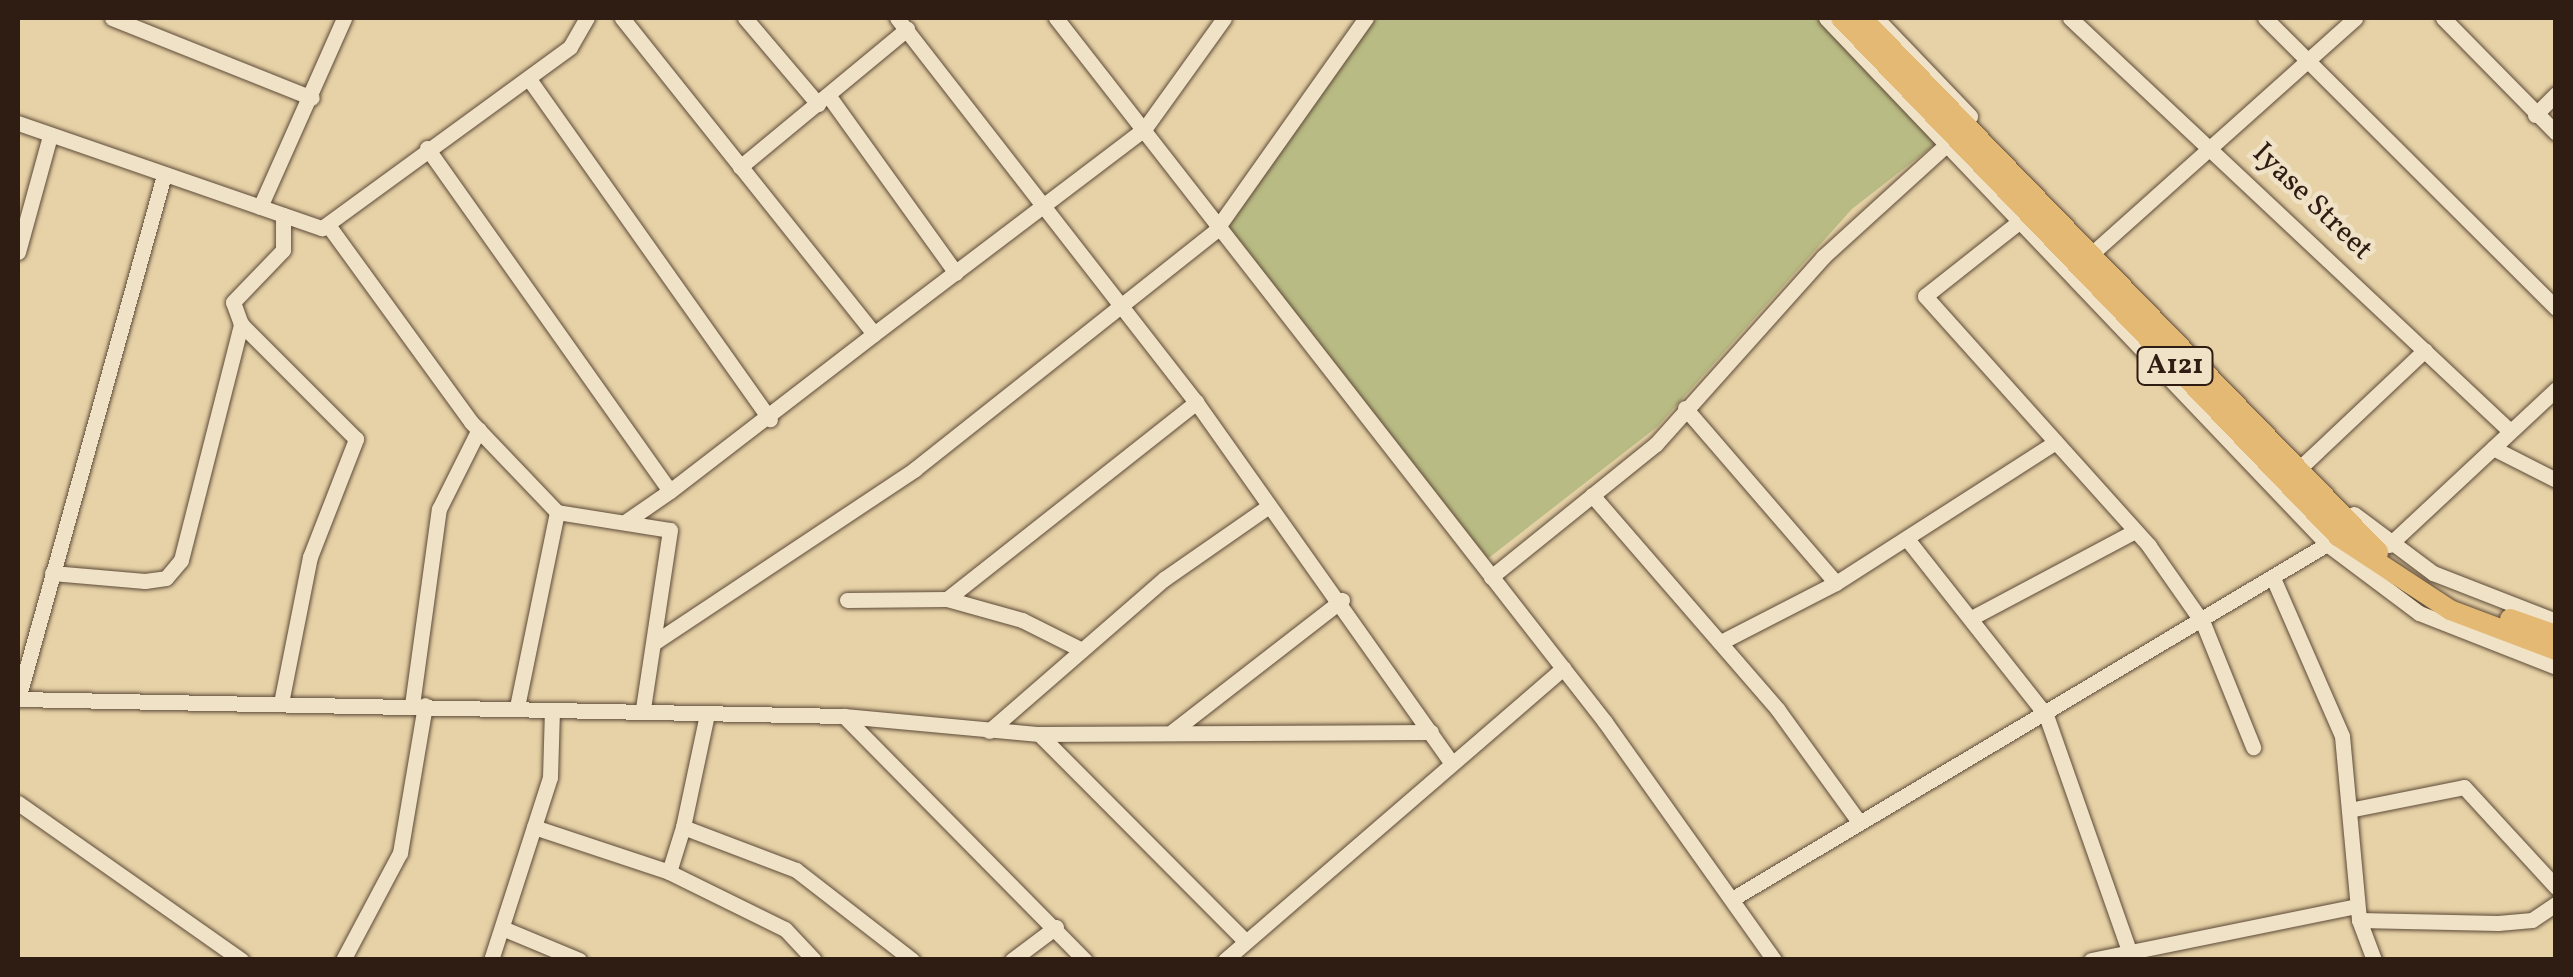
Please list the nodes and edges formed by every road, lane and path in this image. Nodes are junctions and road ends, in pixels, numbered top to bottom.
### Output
1 (112, 18) edge
2 (344, 18) edge
3 (587, 18) edge
4 (627, 18) edge
5 (745, 18) edge
6 (1224, 18) edge
7 (1366, 18) edge
8 (1826, 18) edge
9 (1841, 18) edge
10 (1862, 18) edge
11 (1876, 18) edge
12 (2070, 18) edge
13 (2265, 18) edge
14 (2355, 18) edge
15 (2444, 18) edge
16 (1066, 21) edge
17 (902, 23) edge
18 (2306, 59) junction
19 (530, 78) junction
20 (2556, 94) edge
21 (312, 98) junction
22 (823, 100) junction
23 (2535, 114) junction
24 (18, 123) edge
25 (1145, 128) junction
26 (2556, 133) edge
27 (50, 136) junction
28 (1947, 144) junction
29 (2214, 145) junction
30 (427, 148) junction
31 (740, 167) junction
32 (164, 175) junction
33 (260, 207) junction
34 (1042, 208) junction
35 (282, 215) junction
36 (2020, 221) junction
37 (328, 225) junction
38 (1215, 231) junction
39 (2098, 248) junction
40 (18, 252) edge
41 (956, 272) junction
42 (1120, 305) junction
43 (2556, 308) edge
44 (240, 324) junction
45 (874, 334) junction
46 (2425, 350) junction
47 (2556, 389) edge
48 (1196, 402) junction
49 (1684, 408) junction
50 (770, 420) junction
51 (479, 429) junction
52 (2510, 431) junction
53 (2056, 442) junction
54 (2493, 448) junction
55 (2304, 464) junction
56 (2556, 480) edge
57 (670, 492) junction
58 (1592, 495) junction
59 (1269, 506) junction
60 (558, 512) junction
61 (624, 522) junction
62 (2135, 531) junction
63 (1907, 539) junction
64 (2326, 544) junction
65 (2389, 545) junction
66 (52, 573) junction
67 (1491, 577) junction
68 (2273, 578) junction
69 (1836, 582) junction
70 (947, 599) junction
71 (848, 600) dead end
72 (1342, 600) junction
73 (1975, 616) junction
74 (2556, 621) edge
75 (2203, 623) junction
76 (2556, 635) edge
77 (655, 642) junction
78 (1720, 642) junction
79 (1082, 650) junction
80 (2556, 650) edge
81 (2556, 667) edge
82 (1564, 668) junction
83 (18, 699) edge
84 (281, 703) junction
85 (418, 705) junction
86 (517, 707) junction
87 (643, 709) junction
88 (552, 711) junction
89 (706, 714) junction
90 (2046, 715) junction
91 (844, 716) junction
92 (988, 731) junction
93 (1173, 731) junction
94 (1431, 732) junction
95 (1040, 734) junction
96 (2253, 746) dead end
97 (1448, 758) junction
98 (18, 803) edge
99 (2348, 810) junction
100 (1859, 822) junction
101 (683, 826) junction
102 (534, 827) junction
103 (669, 872) junction
104 (2556, 887) edge
105 (1736, 896) junction
106 (2556, 904) edge
107 (2358, 913) junction
108 (1056, 927) junction
109 (507, 930) junction
110 (1245, 941) junction
111 (2128, 948) junction
112 (242, 960) edge
113 (344, 960) edge
114 (491, 960) edge
115 (579, 960) edge
116 (814, 960) edge
117 (912, 960) edge
118 (1012, 960) edge
119 (1085, 960) edge
120 (1225, 960) edge
121 (1774, 960) edge
122 (2091, 960) edge
123 (2374, 960) edge

1 - 21 street
2 - 21 street
3 - 19 street
4 - 31 street
5 - 22 street
6 - 25 street
7 - 38 street
8 - 28 street
9 - 80 highway, A121
10 - 76 highway, A121
11 - 39 street
12 - 29 street, Iyase Street
13 - 18 street
14 - 18 street
15 - 23 street
16 - 25 street
17 - 22 street
17 - 34 street
18 - 29 street
18 - 43 street
19 - 30 street
19 - 50 street
20 - 23 street
21 - 33 street
22 - 31 street
22 - 41 street
23 - 26 street
24 - 27 street
25 - 34 street
25 - 38 street
27 - 32 street
27 - 40 street
28 - 36 street
28 - 49 street
29 - 39 street
29 - 46 street, Iyase Street
30 - 37 street
30 - 57 street
31 - 45 street
32 - 33 street
32 - 66 street
33 - 35 street
34 - 41 street
34 - 42 street
35 - 37 street
35 - 44 street
36 - 53 street
36 - 64 street
37 - 51 street
38 - 42 street
38 - 67 street
39 - 55 street
41 - 45 street
42 - 48 street
42 - 77 street
44 - 66 street
44 - 84 street
45 - 50 street
46 - 52 street, Iyase Street
46 - 55 street
47 - 52 street
48 - 59 street
48 - 70 street
49 - 58 street
49 - 69 street
50 - 57 street
51 - 60 street
51 - 85 street
52 - 54 street
53 - 62 street
53 - 63 street
54 - 56 street
54 - 65 street
55 - 65 street
57 - 61 street
58 - 67 street
58 - 78 street
59 - 72 street
59 - 79 street
60 - 61 street
60 - 86 street
61 - 77 street
62 - 73 street
62 - 75 street
63 - 69 street
63 - 73 street
64 - 68 street
64 - 81 street
65 - 74 street
66 - 83 street
67 - 82 street
68 - 75 street
68 - 99 street
69 - 78 street
70 - 71 street
70 - 79 street
72 - 93 street
72 - 94 street
73 - 90 street
75 - 90 street
75 - 96 street
77 - 87 street
78 - 100 street
79 - 92 street
82 - 97 street
82 - 105 street
83 - 84 street
84 - 85 street
85 - 86 street
85 - 113 street
86 - 88 street
87 - 88 street
87 - 89 street
88 - 102 street
89 - 91 street
89 - 101 street
90 - 100 street
90 - 111 street
91 - 92 street
91 - 108 street
92 - 95 street
93 - 94 street
93 - 95 street
94 - 97 street
95 - 110 street
97 - 110 street
98 - 112 street
99 - 104 street
99 - 107 street
100 - 105 street
101 - 103 street
101 - 117 street
102 - 103 street
102 - 109 street
103 - 116 street
105 - 121 street
106 - 107 street
107 - 111 street
107 - 123 street
108 - 118 street
108 - 119 street
109 - 114 street
109 - 115 street
110 - 120 street
111 - 122 street

